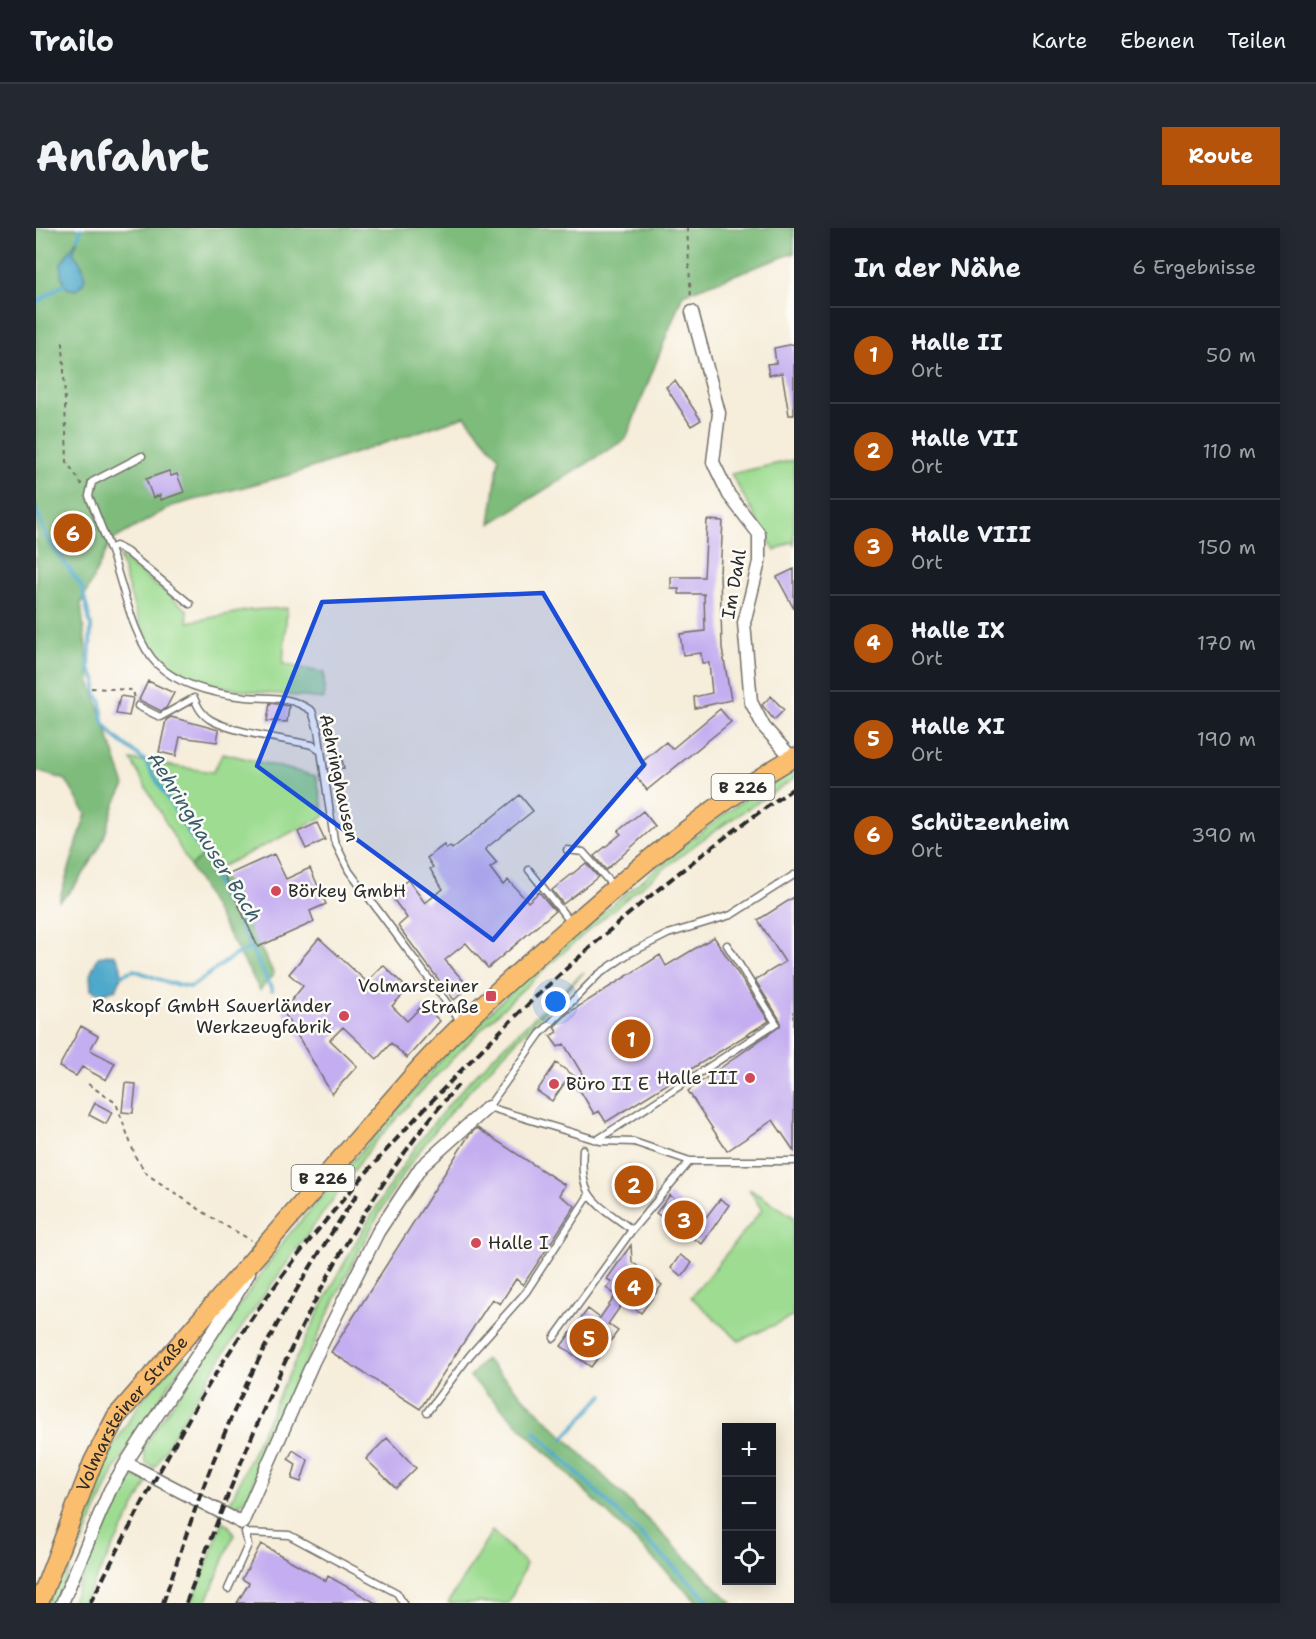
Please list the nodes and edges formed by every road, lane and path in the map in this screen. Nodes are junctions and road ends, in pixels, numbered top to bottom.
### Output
1 (687, 228) edge
2 (692, 312) joint
3 (63, 342) dead end
4 (142, 456) dead end
5 (89, 495) junction
6 (110, 549) junction
7 (190, 604) dead end
8 (91, 688) dead end
9 (138, 706) joint
10 (319, 750) junction
11 (793, 757) edge
12 (567, 850) dead end
13 (529, 870) dead end
14 (794, 876) edge
15 (615, 887) junction
16 (573, 924) junction
17 (727, 945) dead end
18 (461, 1023) junction
19 (88, 1084) dead end
20 (488, 1107) junction
21 (597, 1140) junction
22 (583, 1149) dead end
23 (690, 1161) junction
24 (794, 1161) edge
25 (589, 1195) junction
26 (632, 1230) junction
27 (263, 1248) junction
28 (554, 1338) dead end
29 (427, 1412) dead end
30 (126, 1463) junction
31 (244, 1528) junction
32 (228, 1589) dead end
33 (39, 1603) edge
34 (62, 1603) edge
35 (402, 1603) edge

1 - 2 path
2 - 11 street, Im Dahl
3 - 5 path
4 - 5 lane
5 - 6 lane, Aehringhausen
6 - 7 lane
6 - 10 lane, Aehringhausen
8 - 9 path
9 - 10 lane
10 - 18 lane, Aehringhausen
11 - 15 main road, Volmarsteiner Straße / B 226
12 - 15 lane
13 - 16 lane
14 - 20 lane
15 - 16 main road, Volmarsteiner Straße / B 226
16 - 18 main road, Volmarsteiner Straße / B 226
17 - 21 lane
18 - 27 main road, Volmarsteiner Straße / B 226
19 - 27 path
20 - 21 lane
20 - 31 street
21 - 23 lane
22 - 25 lane
23 - 24 lane
23 - 26 lane
25 - 26 lane
25 - 29 lane
26 - 28 lane
27 - 30 street, Volmarsteiner Straße
27 - 33 main road, Volmarsteiner Straße / B 226
30 - 31 street, Volmarsteiner Straße
30 - 34 street, Volmarsteiner Straße
31 - 32 lane
31 - 35 lane

